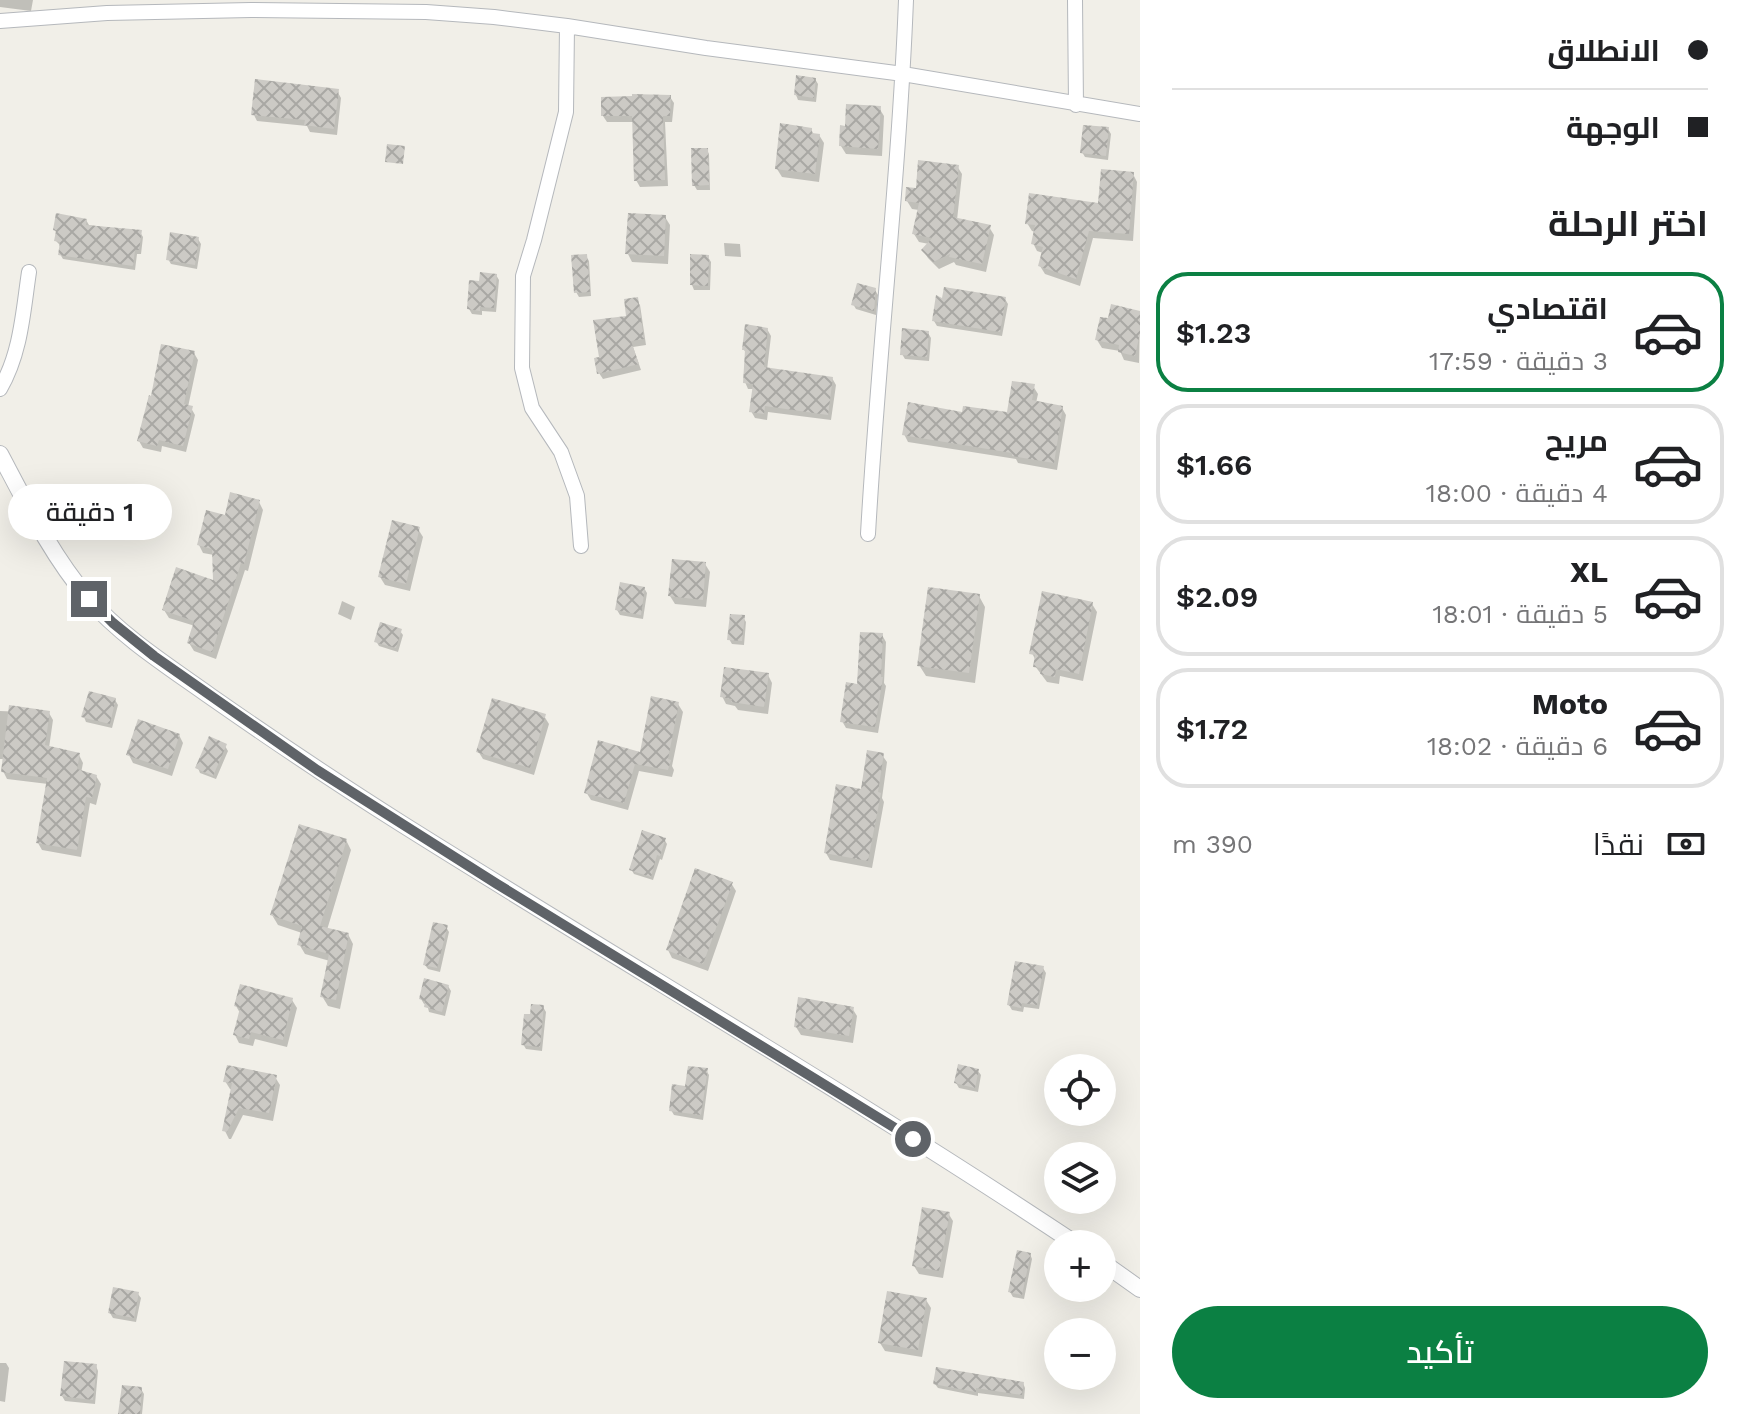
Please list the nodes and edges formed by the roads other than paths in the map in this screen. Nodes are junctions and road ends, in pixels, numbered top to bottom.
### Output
1 (906, 0) edge
2 (1075, 0) edge
3 (0, 21) edge
4 (567, 26) junction
5 (903, 74) junction
6 (1076, 105) junction
7 (1140, 114) edge
8 (29, 272) dead end
9 (0, 389) edge
10 (0, 454) edge
11 (868, 534) dead end
12 (581, 546) dead end
13 (1054, 1230) edge
14 (1116, 1272) edge
15 (1140, 1289) edge

1 - 5 street
2 - 6 street
3 - 4 street
4 - 5 street
4 - 12 street
5 - 6 street
5 - 11 street
6 - 7 street
8 - 9 street
10 - 13 street
14 - 15 street

